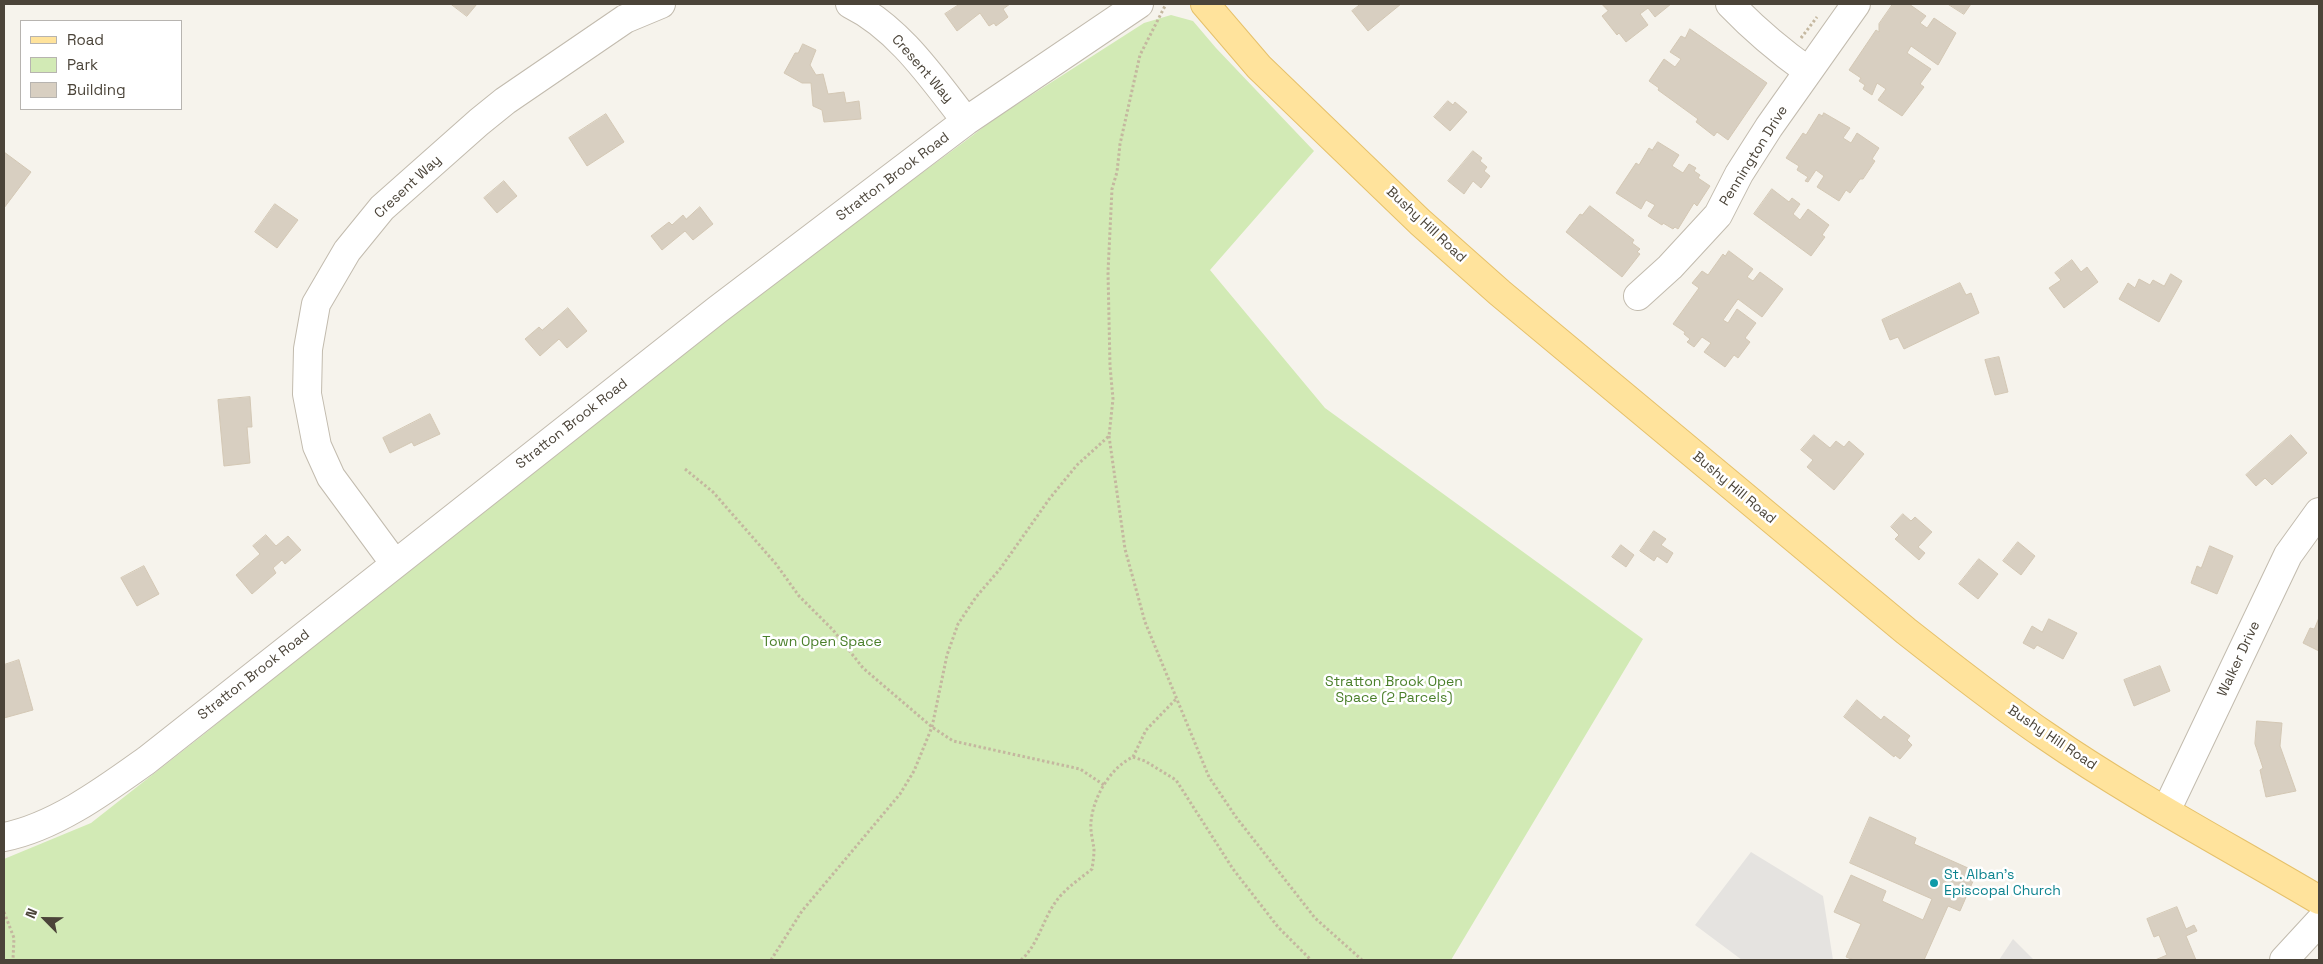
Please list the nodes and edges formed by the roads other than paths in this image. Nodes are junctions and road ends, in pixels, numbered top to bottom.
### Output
1 (661, 4) edge
2 (850, 4) edge
3 (1139, 4) edge
4 (1205, 4) edge
5 (1730, 4) edge
6 (1856, 4) edge
7 (1808, 71) junction
8 (966, 121) junction
9 (1638, 296) dead end
10 (2319, 512) edge
11 (395, 564) junction
12 (2166, 811) junction
13 (4, 836) edge
14 (2319, 900) edge
15 (2319, 922) edge
16 (2284, 960) edge

1 - 11 street, Cresent Way
2 - 8 street, Cresent Way
3 - 8 street, Stratton Brook Road
4 - 12 main road, Bushy Hill Road
5 - 7 street
6 - 7 street, Pennington Drive
7 - 9 street, Pennington Drive
8 - 11 street, Stratton Brook Road
10 - 12 street, Walker Drive
11 - 13 street, Stratton Brook Road
12 - 14 main road, Bushy Hill Road
15 - 16 street

